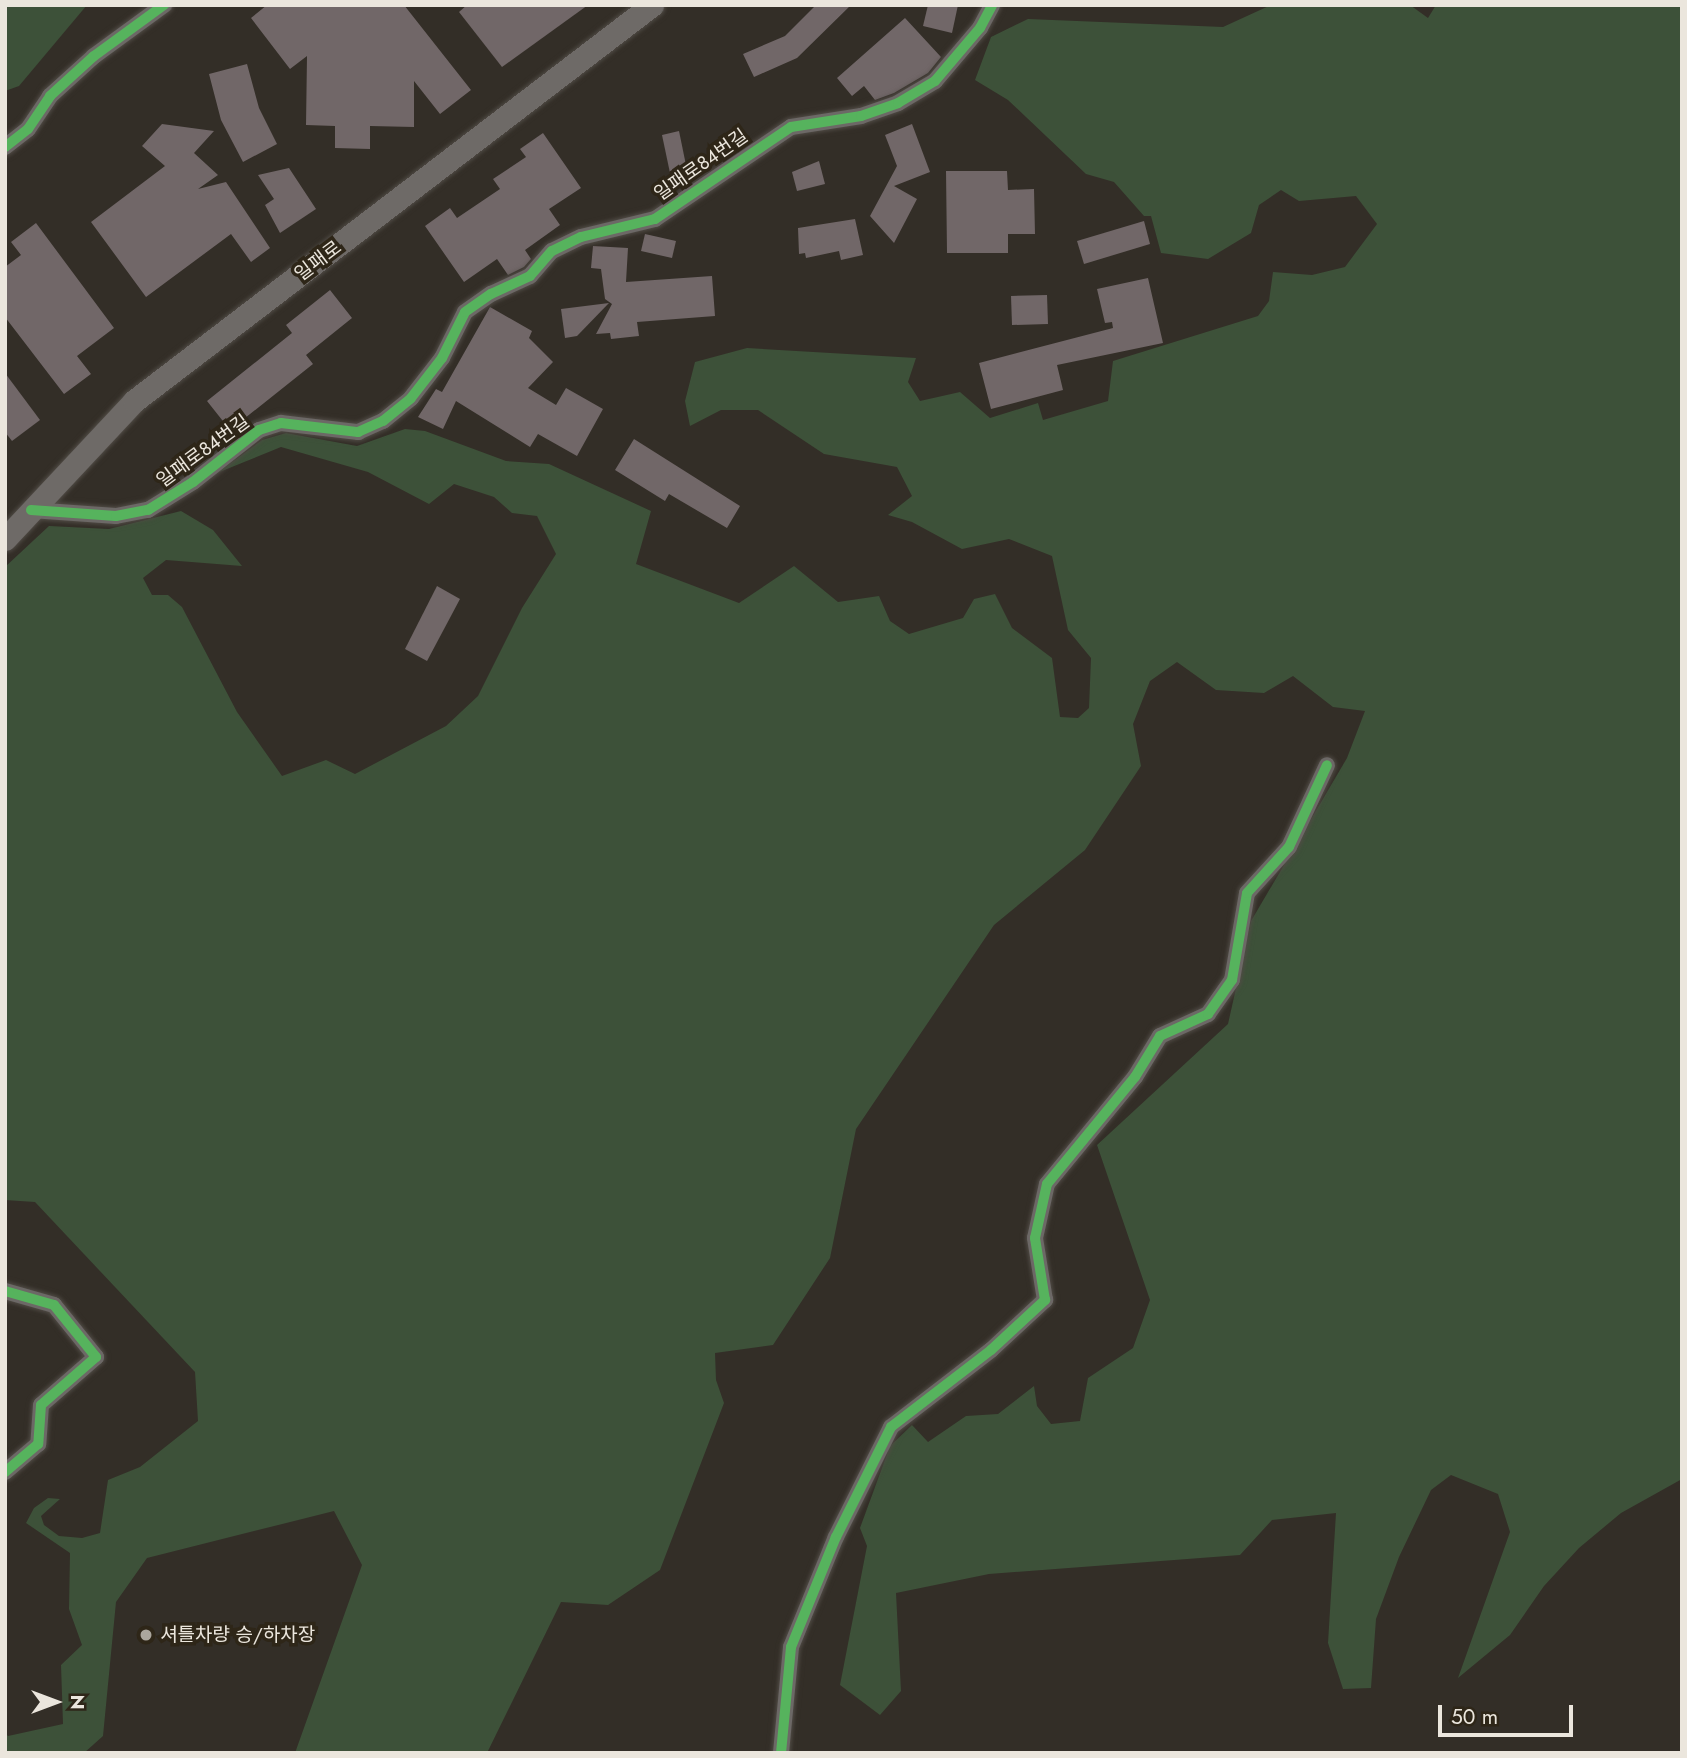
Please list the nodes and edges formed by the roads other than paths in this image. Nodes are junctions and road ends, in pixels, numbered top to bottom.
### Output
1 (164, 5) edge
2 (652, 5) edge
3 (992, 5) edge
4 (5, 147) edge
5 (31, 510) junction
6 (5, 539) edge
7 (1327, 765) dead end
8 (5, 1291) edge
9 (5, 1472) edge
10 (781, 1753) edge

1 - 4 street
2 - 5 street, 일패로
3 - 5 street, 일패로84번길
5 - 6 street, 일패로
7 - 10 street
8 - 9 street

